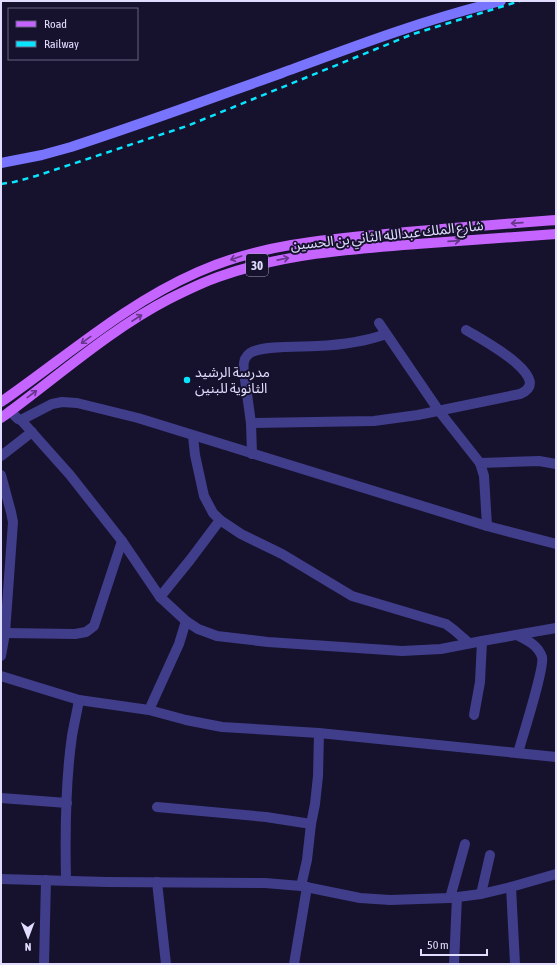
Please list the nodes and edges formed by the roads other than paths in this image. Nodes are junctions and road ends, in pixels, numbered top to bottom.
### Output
1 (501, 1) edge
2 (1, 164) edge
3 (556, 220) edge
4 (382, 234) junction
5 (556, 234) edge
6 (383, 247) junction
7 (379, 323) dead end
8 (466, 330) dead end
9 (386, 334) junction
10 (1, 402) edge
11 (439, 410) junction
12 (10, 411) junction
13 (1, 418) edge
14 (21, 420) junction
15 (251, 422) junction
16 (32, 432) junction
17 (193, 436) junction
18 (252, 454) junction
19 (1, 456) edge
20 (480, 462) junction
21 (556, 464) edge
22 (1, 476) edge
23 (220, 520) junction
24 (487, 526) junction
25 (122, 541) junction
26 (556, 544) edge
27 (160, 596) junction
28 (186, 621) junction
29 (556, 628) edge
30 (5, 633) junction
31 (517, 635) junction
32 (482, 641) junction
33 (470, 643) junction
34 (1, 656) edge
35 (1, 676) edge
36 (79, 700) junction
37 (149, 710) junction
38 (474, 715) dead end
39 (319, 733) junction
40 (518, 753) junction
41 (556, 757) edge
42 (1, 798) edge
43 (67, 803) junction
44 (157, 807) dead end
45 (311, 824) junction
46 (465, 844) dead end
47 (490, 855) dead end
48 (556, 874) edge
49 (1, 879) edge
50 (46, 880) junction
51 (66, 880) junction
52 (157, 882) junction
53 (304, 887) junction
54 (511, 887) junction
55 (481, 894) junction
56 (454, 897) junction
57 (44, 964) edge
58 (166, 964) edge
59 (294, 964) edge
60 (454, 964) edge
61 (515, 964) edge

1 - 2 street
3 -> 4 main road, شارع الملك عبدالله الثاني بن الحسين / 30
4 - 6 main road
4 -> 10 main road, شارع الملك عبدالله الثاني بن الحسين / 30
6 -> 5 main road, شارع الملك عبدالله الثاني بن الحسين / 30
12 -> 6 main road, شارع الملك عبدالله الثاني بن الحسين / 30
7 - 9 street
8 - 11 street
9 - 11 street
9 - 15 street
11 - 15 street
11 - 20 street
12 - 13 main road, شارع الملك عبدالله الثاني بن الحسين / 30
12 - 14 street
14 - 16 street
14 - 17 street
15 - 18 street
16 - 19 street
16 - 25 street
17 - 18 street
17 - 23 street
18 - 24 street
20 - 21 street
20 - 24 street
22 - 30 street
23 - 27 street
23 - 33 street
24 - 26 street
25 - 27 street
25 - 30 street
27 - 28 street
28 - 33 street
28 - 37 street
29 - 31 street
30 - 34 street
31 - 32 street
31 - 40 street
32 - 33 street
32 - 38 street
35 - 36 street
36 - 37 street
36 - 43 street
37 - 39 street
39 - 40 street
39 - 45 street
40 - 41 street
42 - 43 street
43 - 51 street
44 - 45 street
45 - 53 street
46 - 56 street
47 - 55 street
48 - 54 street
49 - 50 street
50 - 51 street
50 - 57 street
51 - 52 street
52 - 53 street
52 - 58 street
53 - 56 street
53 - 59 street
54 - 55 street
54 - 61 street
55 - 56 street
56 - 60 street

